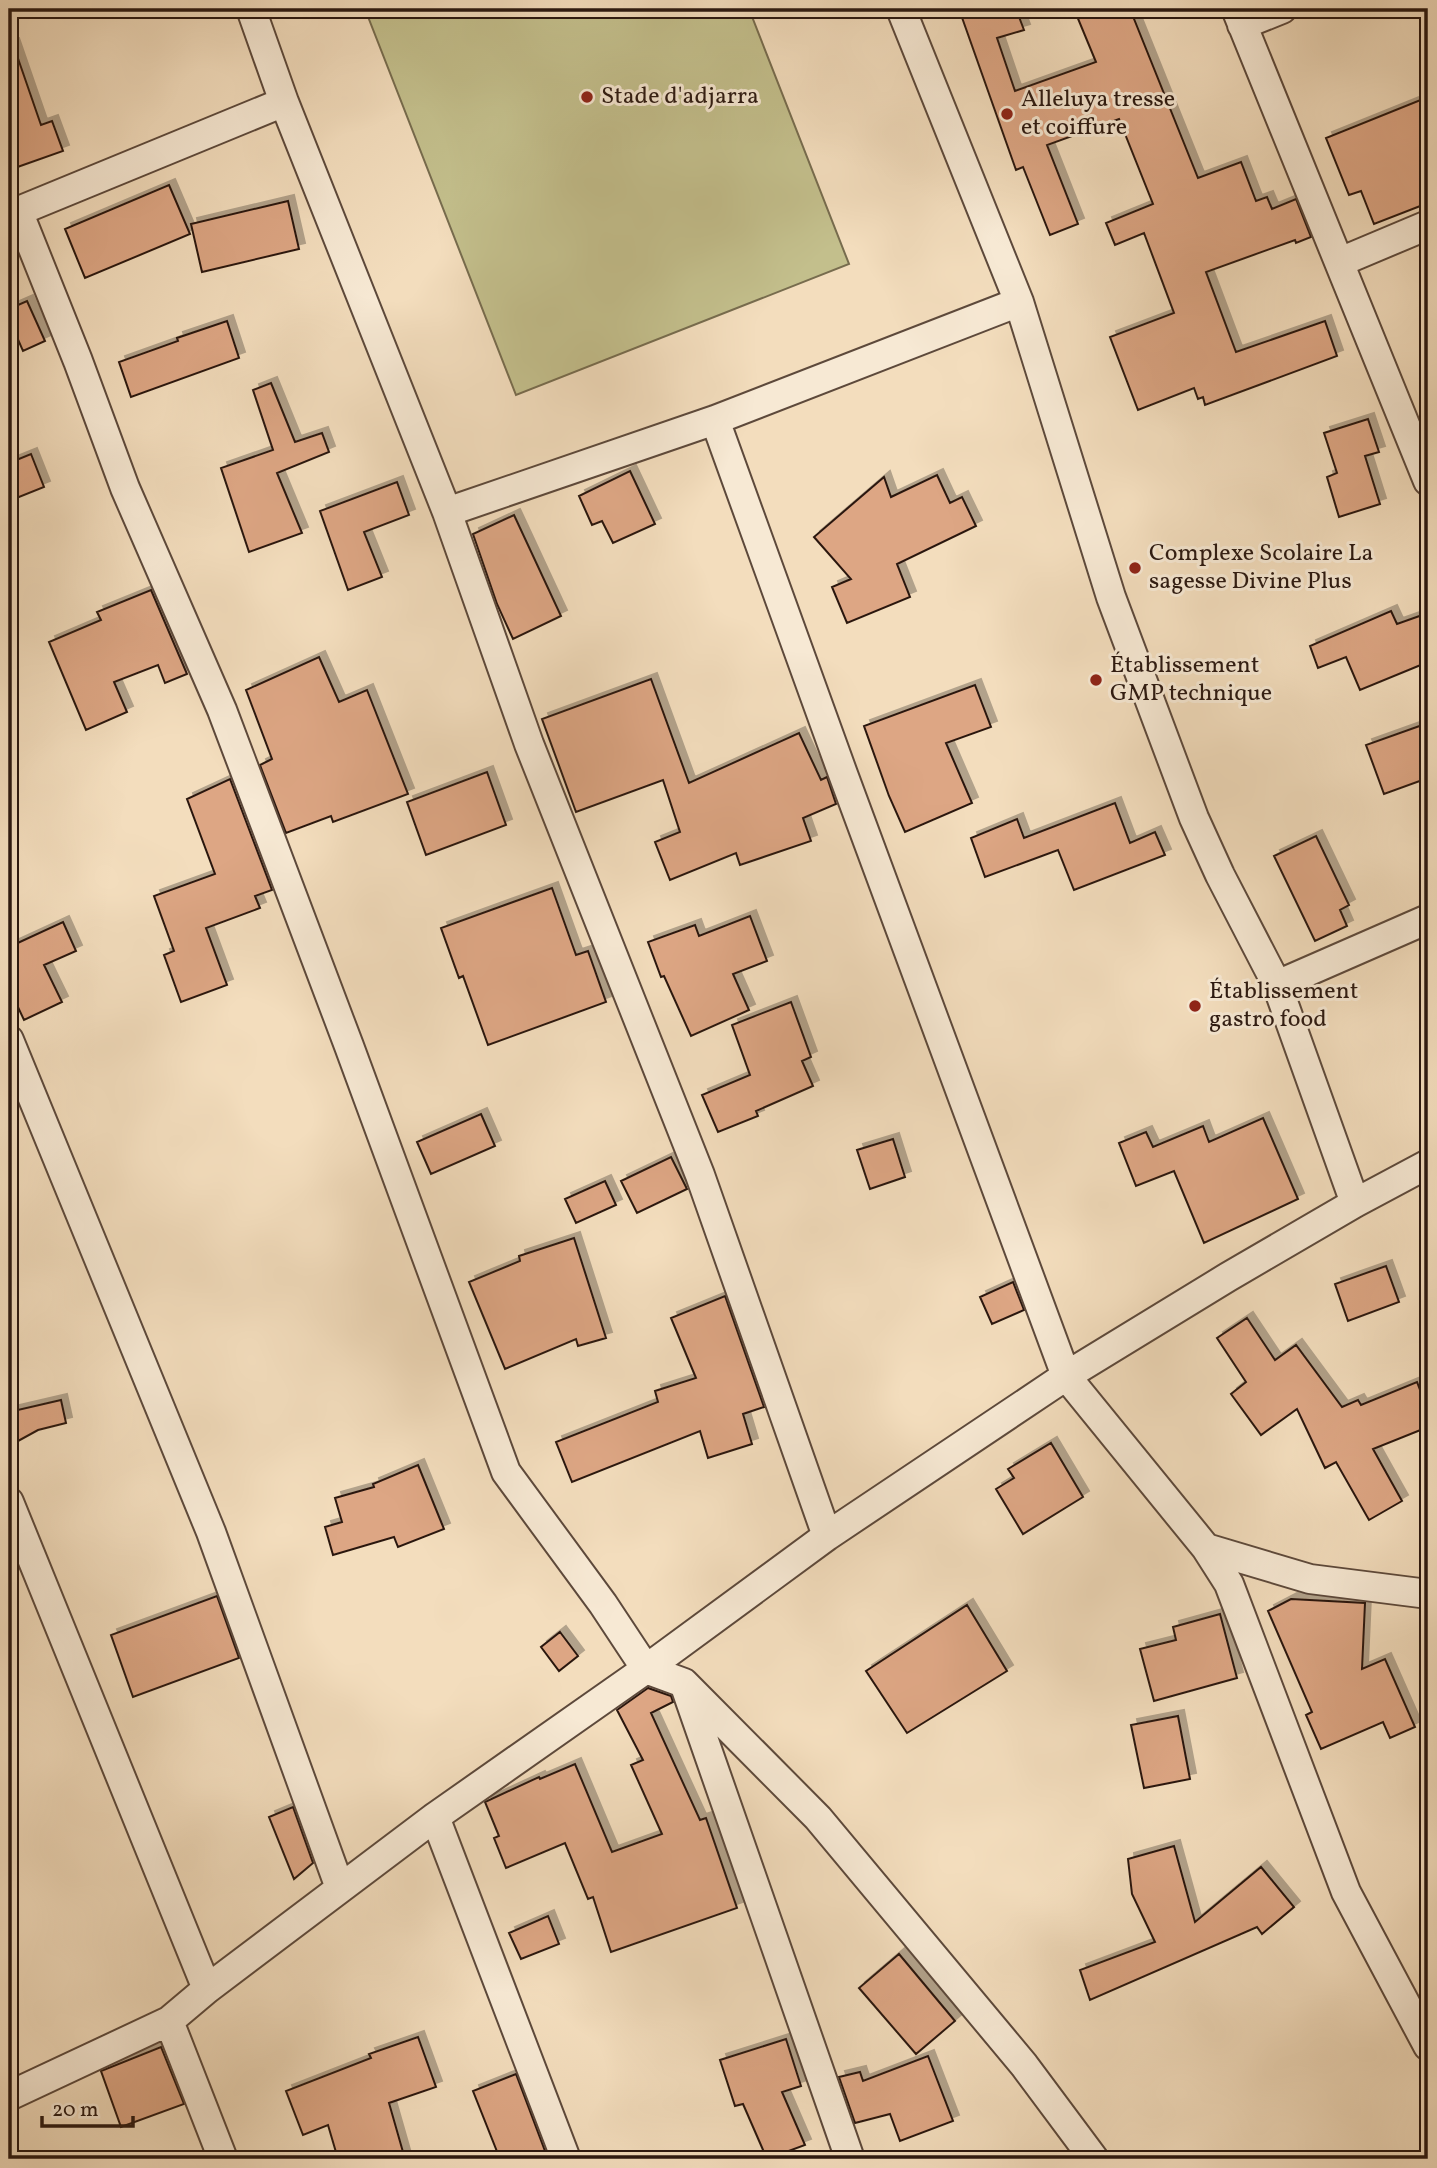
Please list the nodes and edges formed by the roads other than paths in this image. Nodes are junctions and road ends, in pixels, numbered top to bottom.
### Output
1 (250, 9) edge
2 (901, 9) edge
3 (1282, 9) edge
4 (1239, 17) edge
5 (284, 102) junction
6 (13, 213) edge
7 (1428, 225) edge
8 (1340, 262) junction
9 (1019, 302) junction
10 (715, 420) junction
11 (1428, 481) edge
12 (447, 512) junction
13 (1428, 919) edge
14 (1277, 985) junction
15 (9, 1040) edge
16 (1428, 1164) edge
17 (1355, 1203) junction
18 (1066, 1376) junction
19 (9, 1502) edge
20 (827, 1536) junction
21 (1206, 1548) junction
22 (1428, 1594) edge
23 (646, 1670) junction
24 (684, 1683) junction
25 (435, 1817) junction
26 (340, 1888) junction
27 (207, 1989) junction
28 (169, 2021) junction
29 (1428, 2046) edge
30 (9, 2096) edge
31 (223, 2159) edge
32 (566, 2159) edge
33 (850, 2159) edge
34 (1094, 2159) edge

1 - 5 street
2 - 9 street
3 - 4 street
4 - 8 street
5 - 6 street
5 - 12 street
6 - 23 street
7 - 8 street
8 - 11 street
9 - 10 street
9 - 14 street
10 - 12 street
10 - 18 street
12 - 20 street
13 - 14 street
14 - 17 street
15 - 26 street
16 - 17 street
17 - 18 street
18 - 20 street
18 - 21 street
19 - 27 street
20 - 23 street
21 - 22 street
21 - 29 street
23 - 24 street
23 - 25 street
24 - 33 street
24 - 34 street
25 - 26 street
25 - 32 street
26 - 27 street
27 - 28 street
28 - 30 street
28 - 31 street

